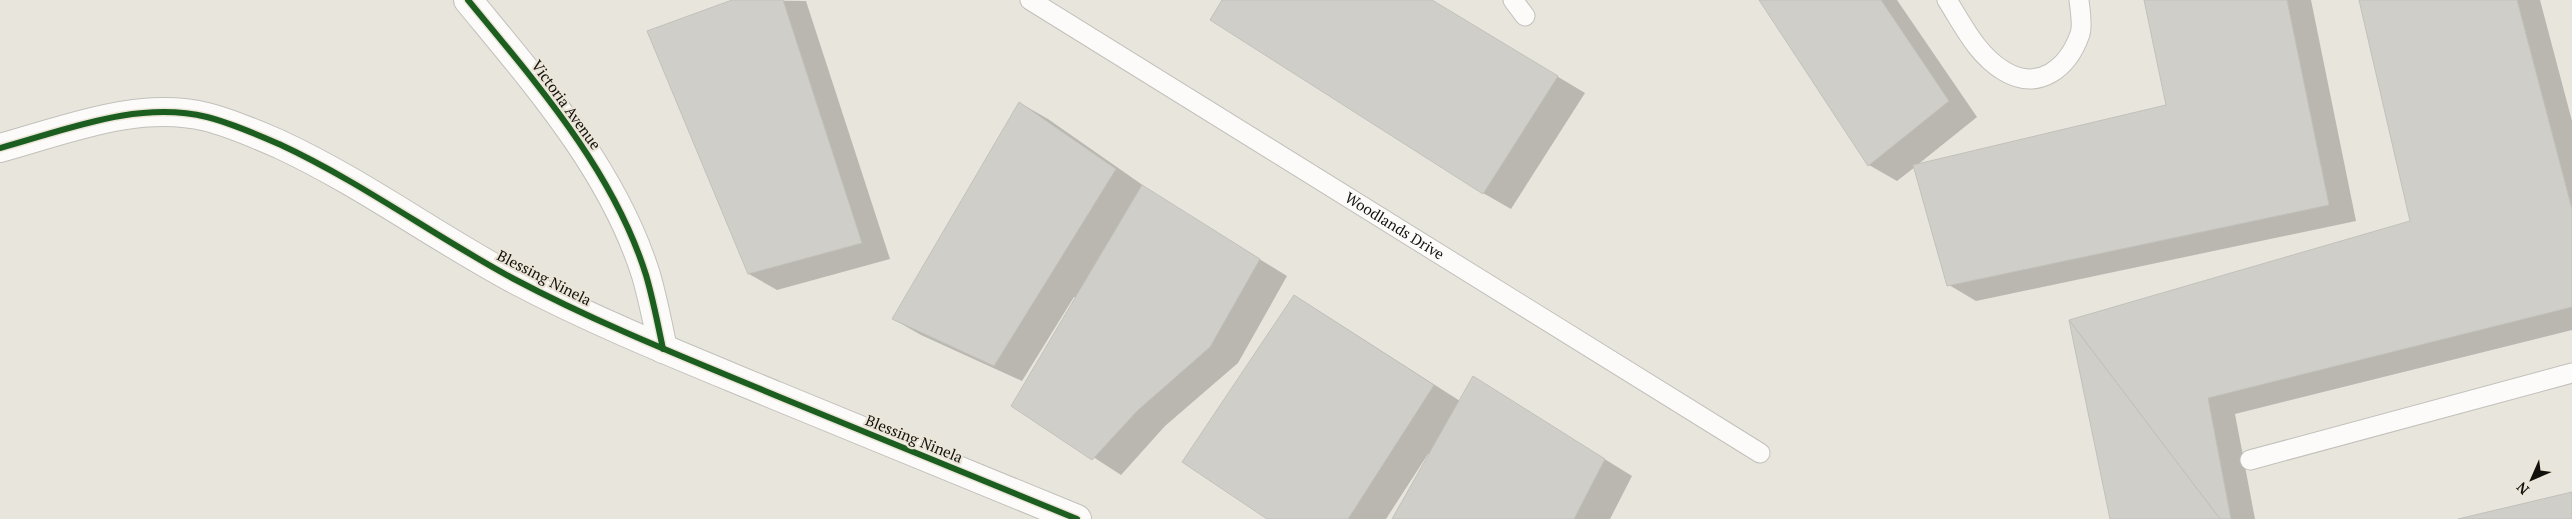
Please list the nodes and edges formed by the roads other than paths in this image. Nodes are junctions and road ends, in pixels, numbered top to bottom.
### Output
1 (468, 0) edge
2 (1030, 0) edge
3 (1513, 0) edge
4 (1947, 0) edge
5 (2079, 0) edge
6 (1525, 16) dead end
7 (0, 148) edge
8 (663, 349) junction
9 (2572, 373) edge
10 (1760, 453) dead end
11 (2250, 460) dead end
12 (1077, 519) edge

1 - 8 street, Victoria Avenue
2 - 10 lane, Woodlands Drive
3 - 6 lane
4 - 5 lane
7 - 8 street, Blessing Ninela
8 - 12 street, Blessing Ninela
9 - 11 lane

